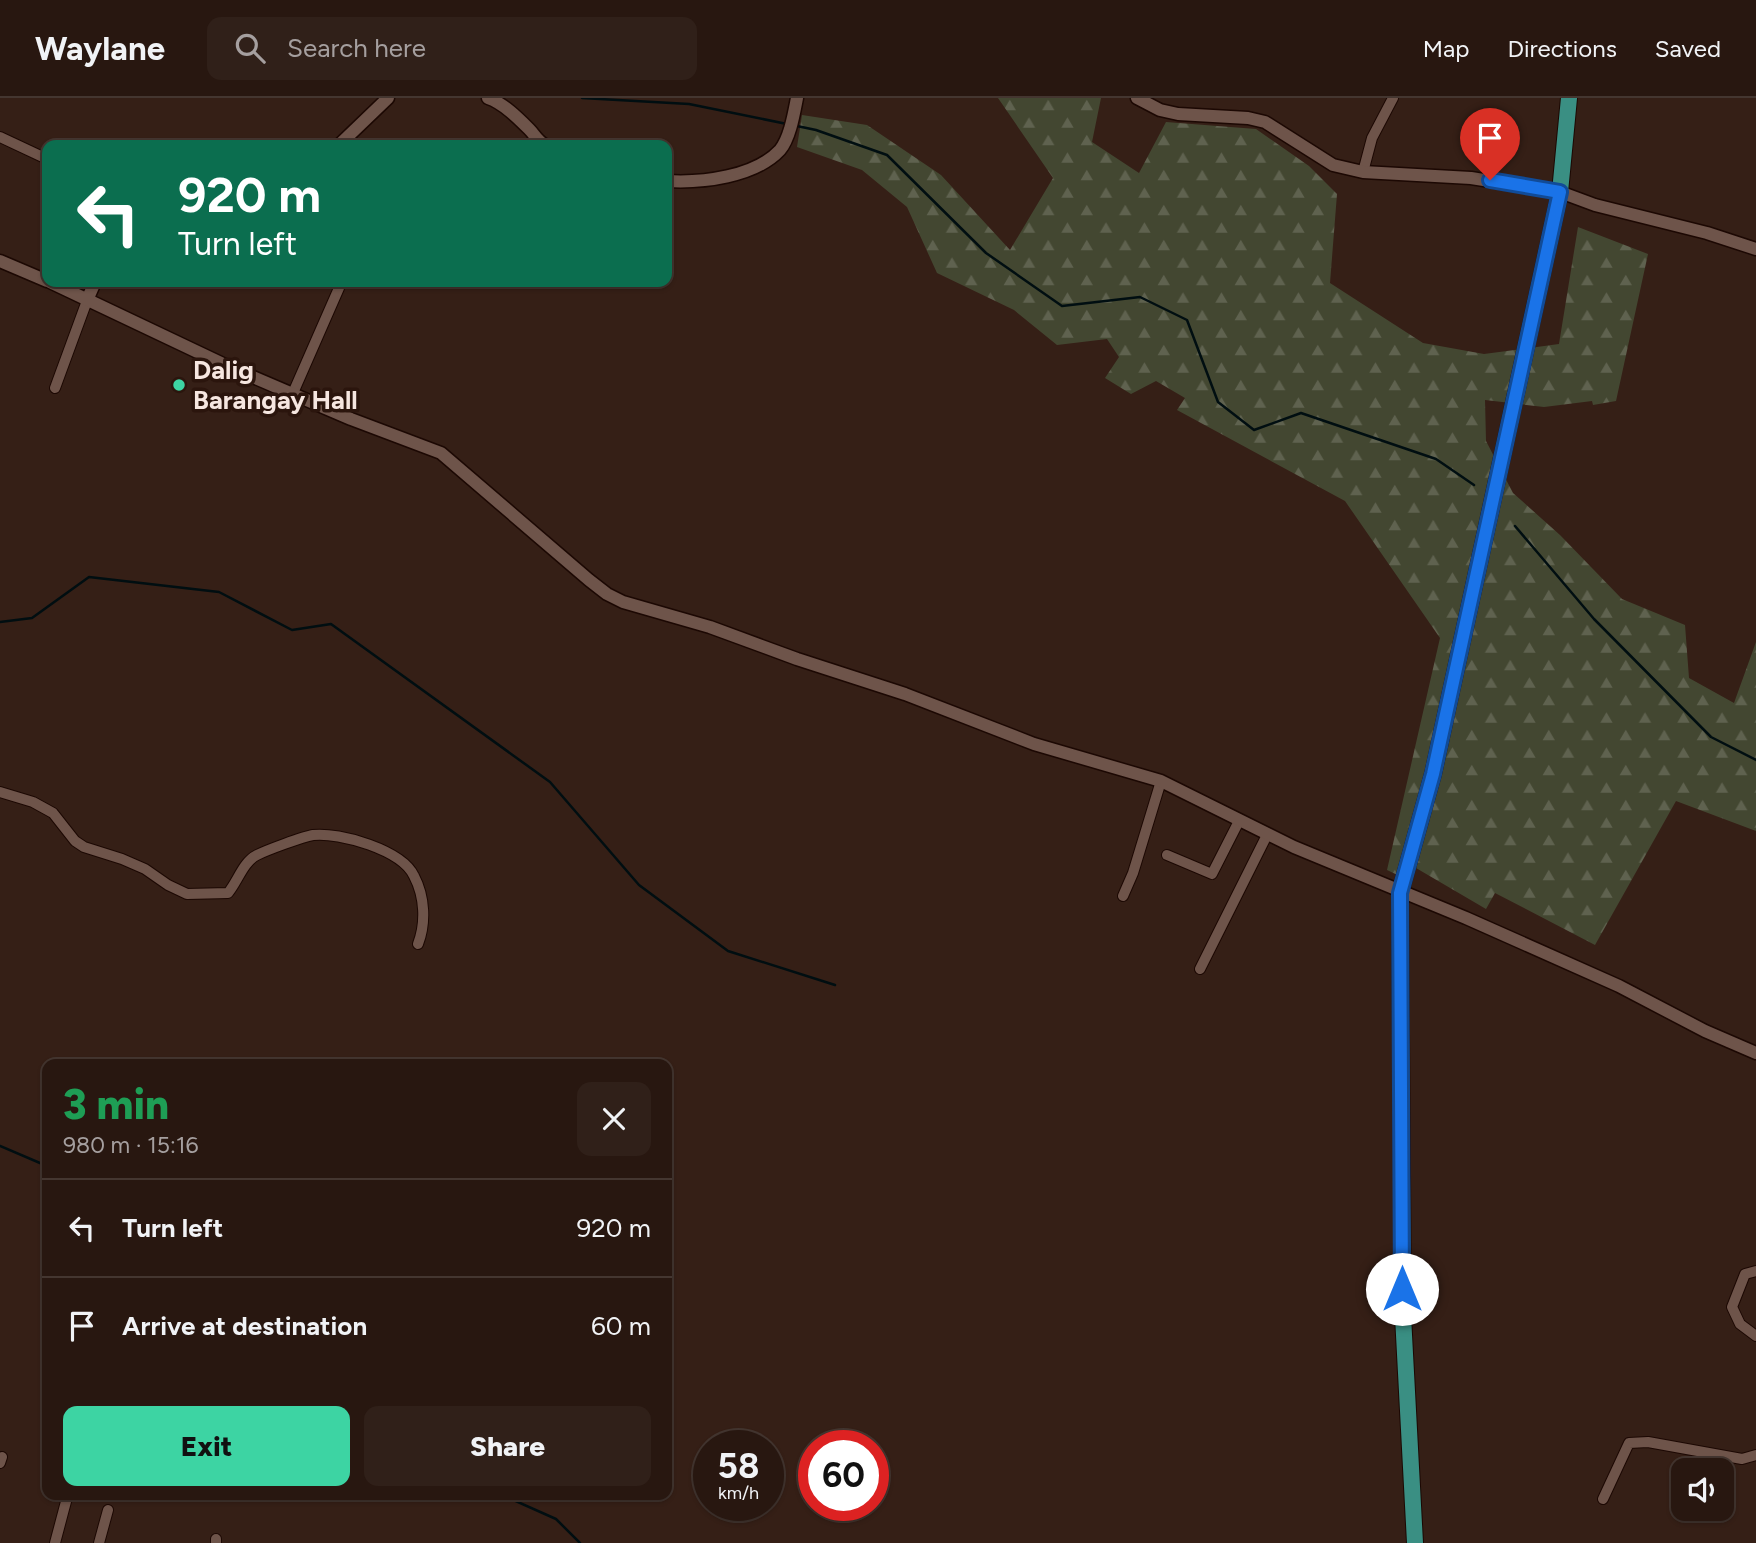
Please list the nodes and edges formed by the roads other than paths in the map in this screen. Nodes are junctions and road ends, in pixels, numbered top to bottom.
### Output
1 (388, 98) edge
2 (488, 98) edge
3 (1137, 98) edge
4 (1393, 98) edge
5 (1569, 98) edge
6 (796, 105) edge
7 (0, 137) edge
8 (344, 140) edge
9 (537, 140) edge
10 (42, 157) edge
11 (1363, 172) junction
12 (672, 181) edge
13 (1560, 192) junction
14 (1756, 249) edge
15 (0, 261) edge
16 (42, 278) edge
17 (63, 287) edge
18 (93, 287) edge
19 (338, 288) dead end
20 (88, 298) junction
21 (55, 388) dead end
22 (293, 393) junction
23 (1161, 781) junction
24 (0, 792) edge
25 (1239, 821) junction
26 (1267, 835) junction
27 (1167, 855) dead end
28 (1400, 893) junction
29 (1124, 896) dead end
30 (418, 944) dead end
31 (1200, 969) dead end
32 (1756, 1053) edge
33 (1756, 1271) edge
34 (1756, 1336) edge
35 (1756, 1455) edge
36 (1603, 1499) dead end
37 (66, 1500) edge
38 (108, 1510) dead end
39 (55, 1543) edge
40 (99, 1543) edge
41 (1415, 1543) edge

1 - 8 street
2 - 9 street
3 - 11 street
4 - 11 street
5 - 13 main road
6 - 12 street
7 - 10 street
11 - 13 street
13 - 14 street
13 - 28 main road
15 - 16 street
17 - 20 street
18 - 20 street
19 - 22 street
20 - 21 street
20 - 22 street
22 - 23 street
23 - 25 street
23 - 29 street
24 - 30 street
25 - 26 street
25 - 27 street
26 - 28 street
26 - 31 street
28 - 32 street
28 - 41 main road
33 - 34 street
35 - 36 street
37 - 39 street
38 - 40 street

